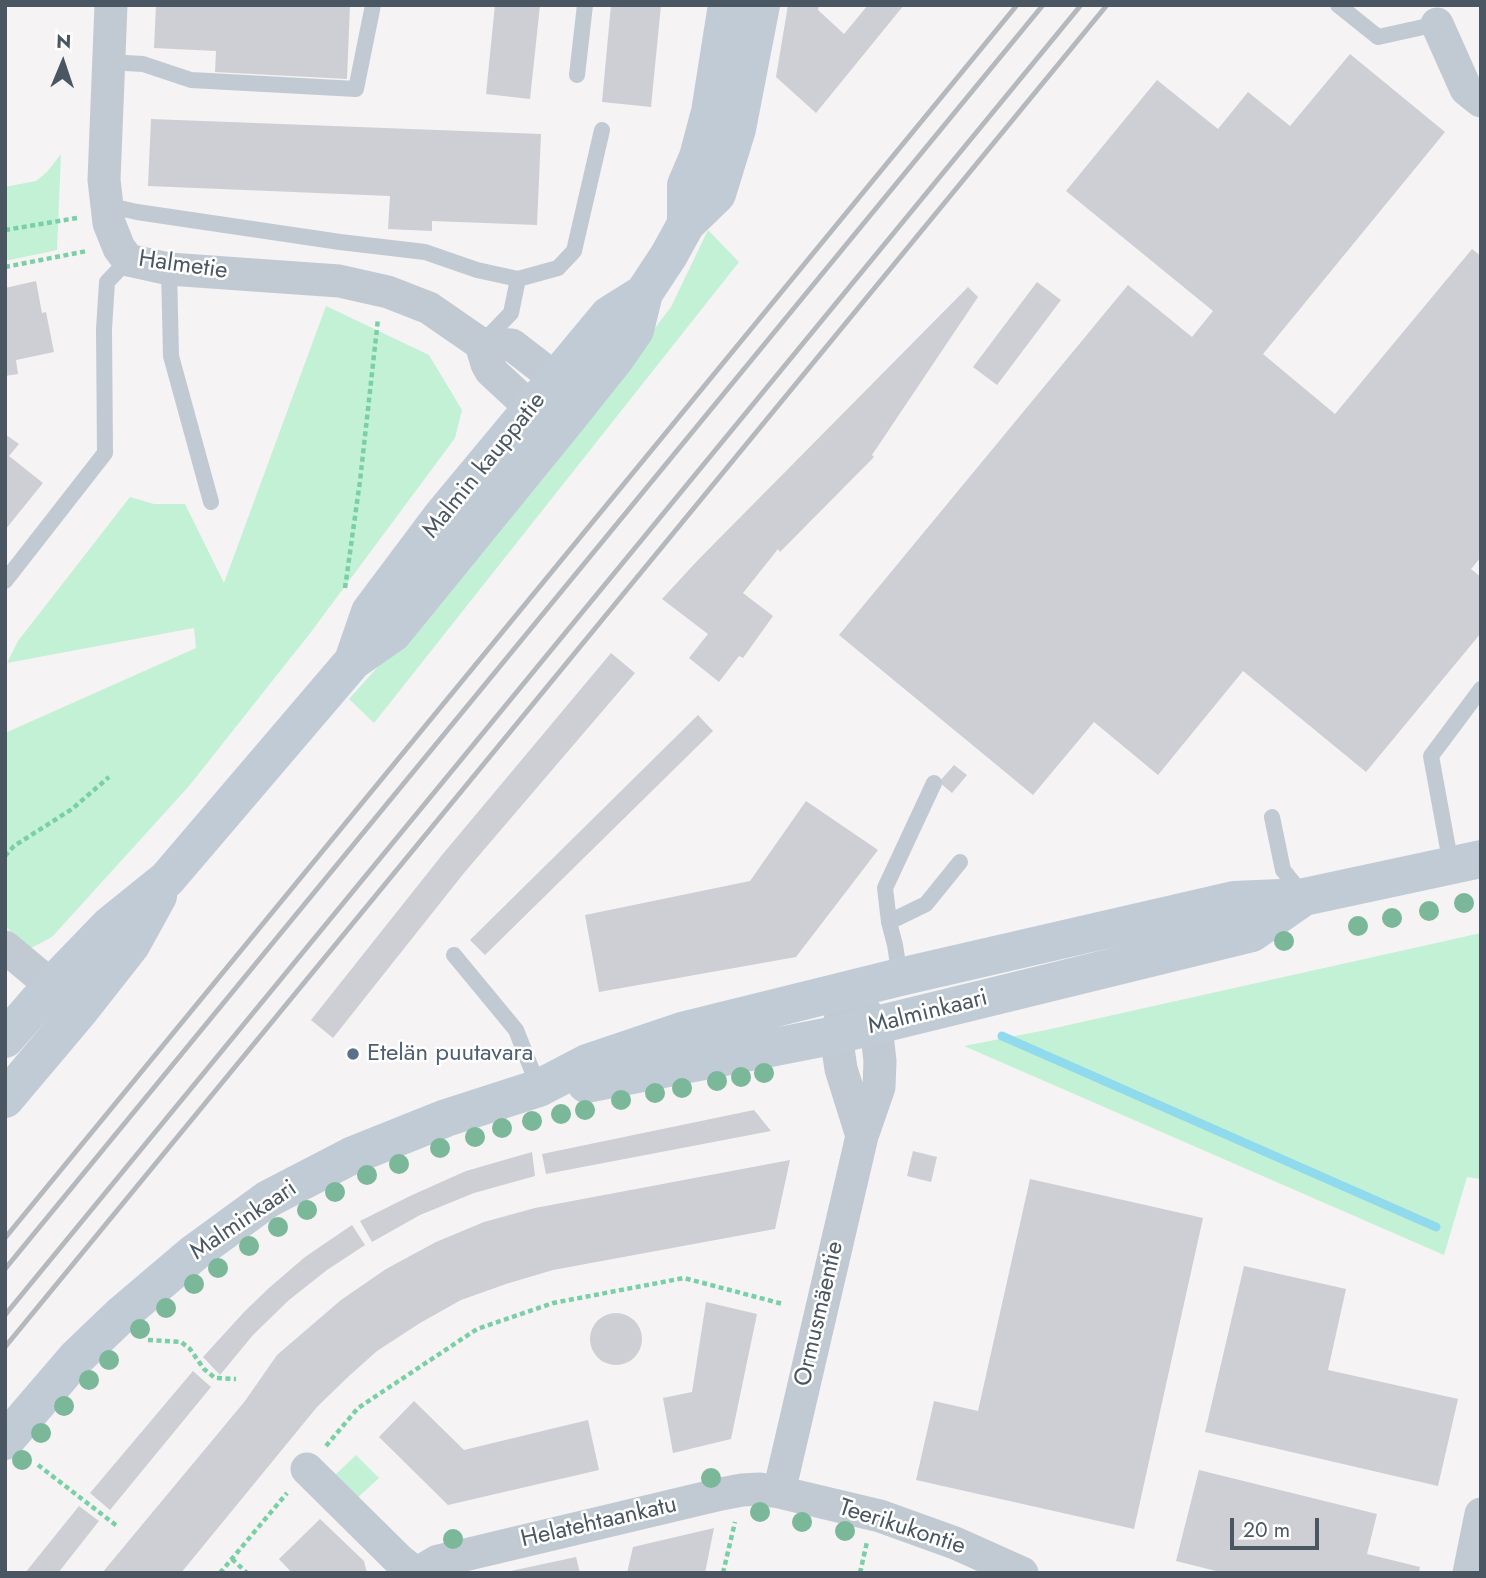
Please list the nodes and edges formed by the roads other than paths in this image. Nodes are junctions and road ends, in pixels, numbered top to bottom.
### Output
1 (111, 5) edge
2 (373, 5) edge
3 (585, 5) edge
4 (727, 5) edge
5 (761, 5) edge
6 (1338, 5) edge
7 (1437, 24) joint
8 (108, 62) junction
9 (577, 75) dead end
10 (1481, 101) edge
11 (602, 130) dead end
12 (107, 214) junction
13 (686, 224) junction
14 (128, 261) junction
15 (169, 269) junction
16 (518, 279) junction
17 (644, 293) junction
18 (481, 344) junction
19 (556, 379) junction
20 (550, 414) junction
21 (211, 502) dead end
22 (5, 581) edge
23 (1481, 689) edge
24 (934, 783) dead end
25 (1272, 817) dead end
26 (960, 862) dead end
27 (1466, 862) edge
28 (167, 879) junction
29 (1304, 897) junction
30 (889, 922) junction
31 (5, 947) edge
32 (454, 955) dead end
33 (900, 977) junction
34 (52, 985) junction
35 (848, 990) junction
36 (80, 1010) junction
37 (876, 1026) junction
38 (836, 1035) junction
39 (5, 1039) edge
40 (539, 1088) junction
41 (5, 1099) edge
42 (862, 1136) junction
43 (5, 1441) edge
44 (307, 1469) road end
45 (779, 1492) junction
46 (1481, 1514) edge
47 (416, 1573) edge
48 (423, 1573) edge
49 (1022, 1573) edge
50 (1469, 1573) edge

1 - 8 street, Halmetie
2 - 8 lane
3 - 9 lane
4 - 13 main road, Malmin kauppatie
5 - 13 main road, Malmin kauppatie
6 - 7 lane
7 - 10 street
8 - 12 street, Halmetie
11 - 16 lane
12 - 14 street, Halmetie
12 - 16 lane
13 - 17 main road, Malmin kauppatie
14 - 15 street, Halmetie
14 - 22 lane
15 - 18 street, Halmetie
15 - 21 lane
16 - 18 lane
17 - 19 main road, Malmin kauppatie
17 - 20 main road, Malmin kauppatie
18 - 19 street, Halmetie
18 - 20 street
19 - 20 main road, Malmin kauppatie
20 - 28 main road, Malmin kauppatie
23 - 27 lane
24 - 30 lane
25 - 29 lane
26 - 30 lane
27 - 29 main road, Malminkaari
28 - 34 main road, Malmin kauppatie
28 - 36 main road, Malmin kauppatie
29 - 33 main road, Malminkaari
29 - 37 main road, Malminkaari
30 - 33 lane
31 - 34 street
32 - 40 lane
33 - 35 main road, Malminkaari
34 - 36 street
34 - 39 main road, Malmin kauppatie
35 - 37 street
35 - 38 street
35 - 40 main road, Malminkaari
36 - 41 main road, Malmin kauppatie
37 - 38 main road, Malminkaari
37 - 42 street, Ormusmäentie
38 - 40 main road, Malminkaari
38 - 42 street
40 - 43 main road, Malminkaari
42 - 45 street, Ormusmäentie
44 - 47 street
45 - 48 street, Helatehtaankatu
45 - 49 street, Teerikukontie
46 - 50 street

